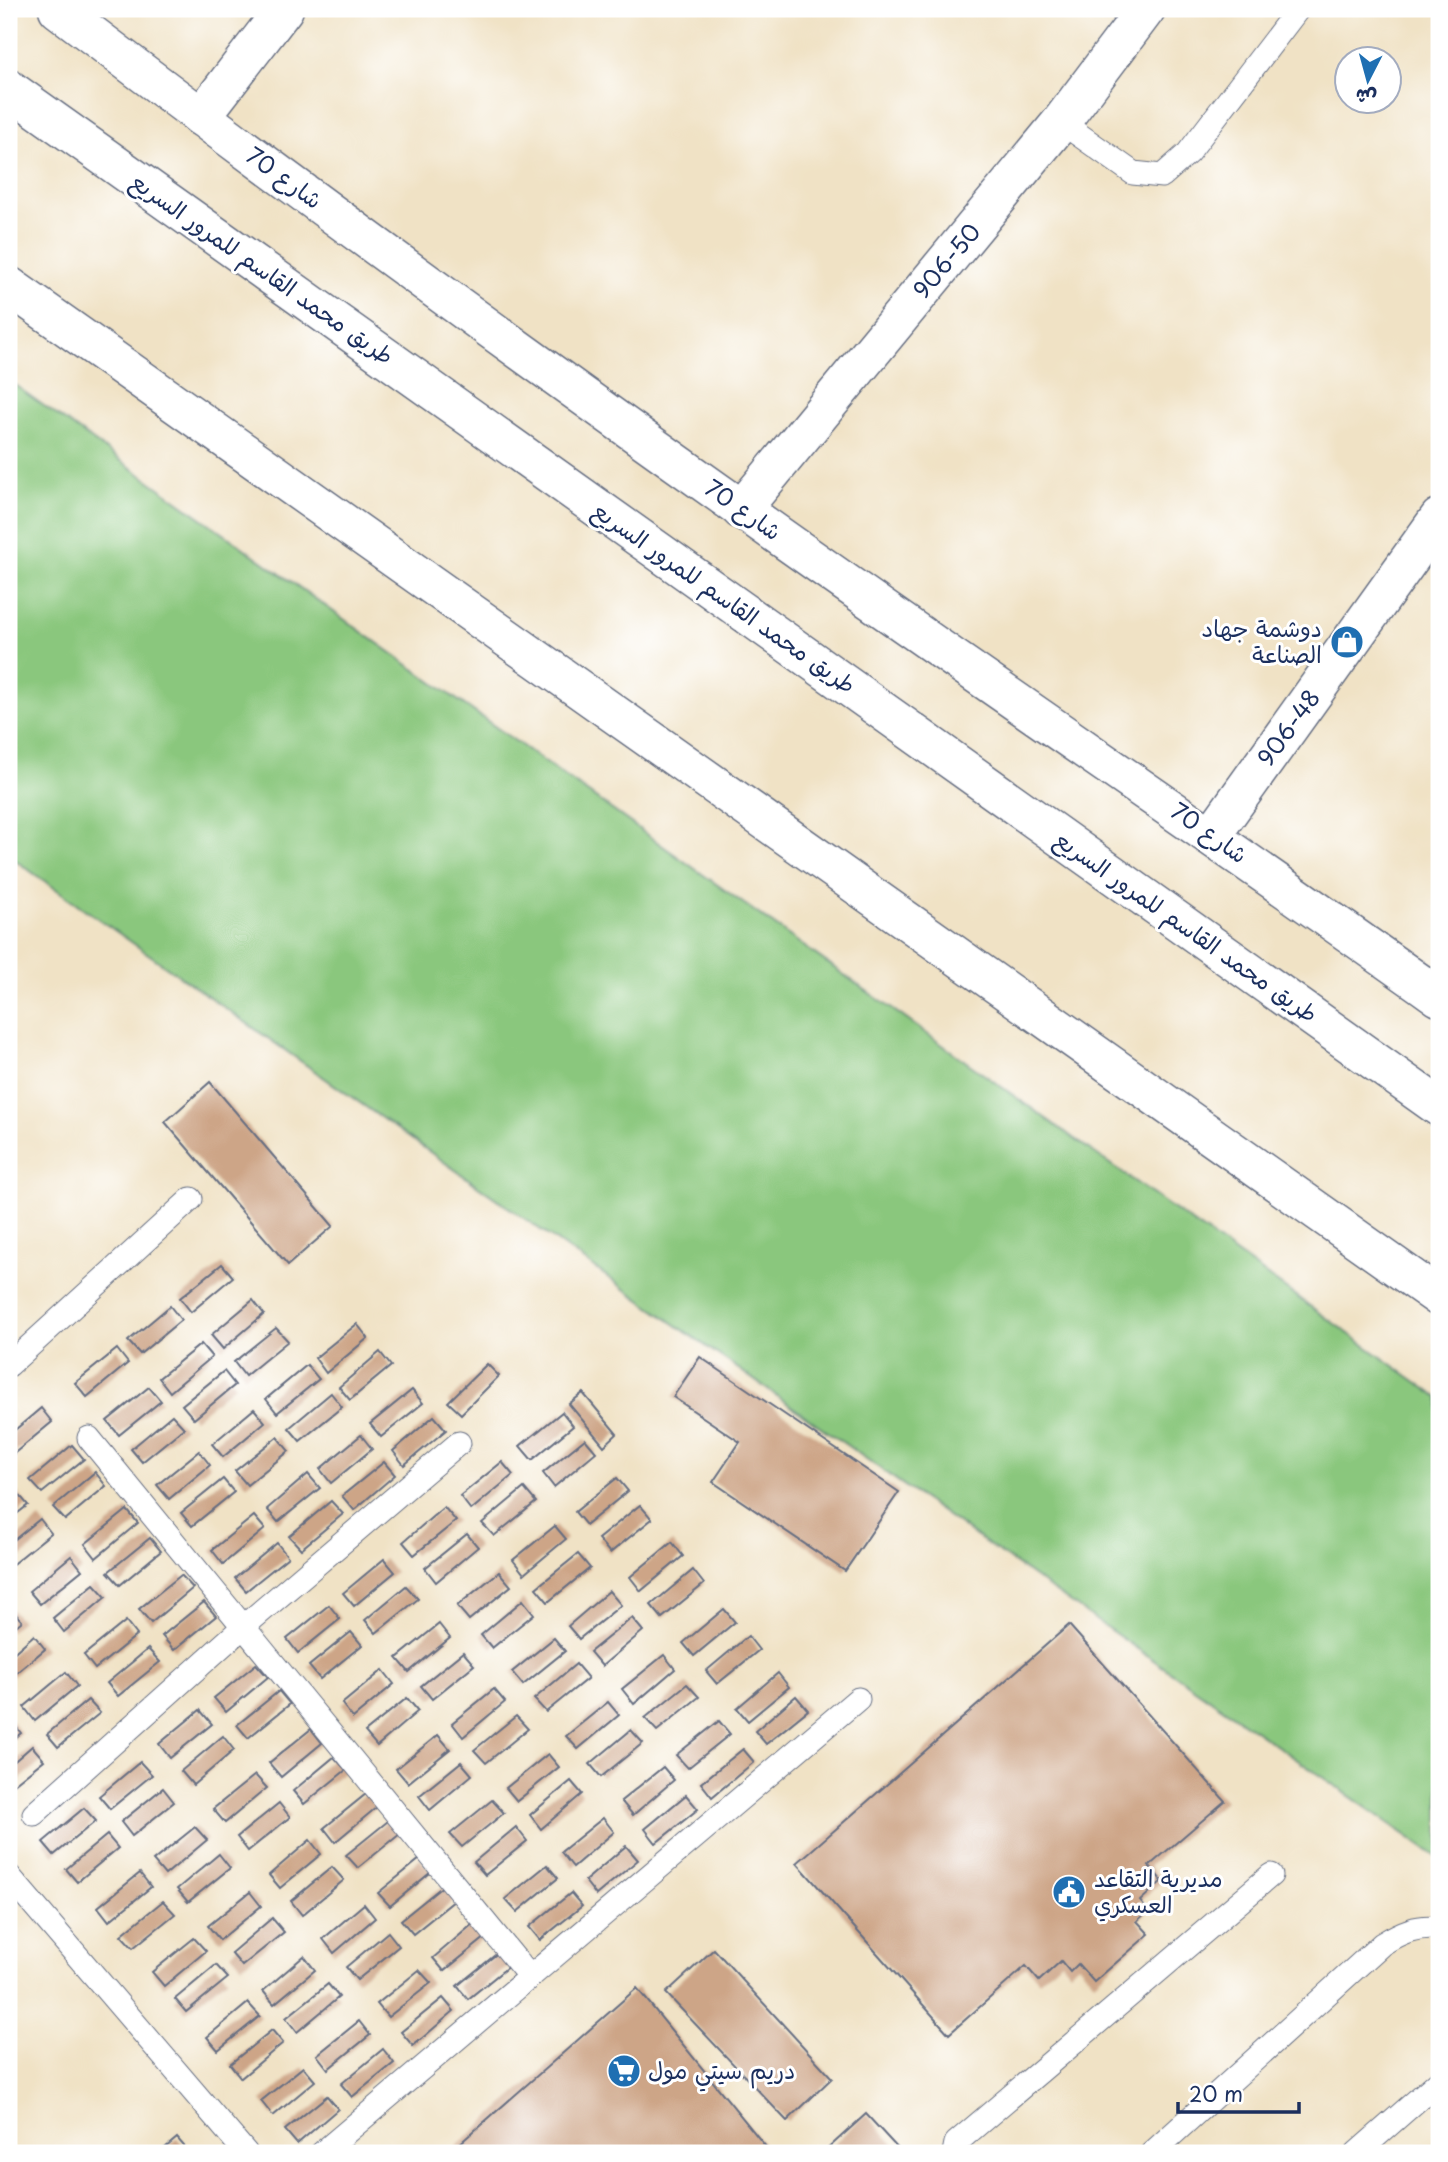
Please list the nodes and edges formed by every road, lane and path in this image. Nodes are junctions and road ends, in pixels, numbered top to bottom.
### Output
1 (58, 9) edge
2 (284, 9) edge
3 (1146, 9) edge
4 (1298, 9) edge
5 (9, 89) edge
6 (201, 117) junction
7 (1061, 122) junction
8 (9, 286) edge
9 (741, 510) junction
10 (1439, 518) edge
11 (1212, 835) junction
12 (1439, 997) edge
13 (1439, 1107) edge
14 (191, 1199) dead end
15 (1439, 1297) edge
16 (9, 1365) edge
17 (89, 1438) dead end
18 (459, 1443) dead end
19 (243, 1627) junction
20 (858, 1699) dead end
21 (34, 1814) dead end
22 (1271, 1875) dead end
23 (9, 1876) edge
24 (1439, 1928) edge
25 (530, 1977) junction
26 (1439, 2081) edge
27 (246, 2153) edge
28 (322, 2153) edge
29 (954, 2153) edge
30 (1152, 2153) edge
31 (1357, 2153) edge

1 - 6 main road, شارع 70
2 - 6 main road
3 - 7 main road, 906-50
4 - 7 lane
5 - 13 main road, طريق محمد القاسم للمرور السريع
6 - 9 main road, شارع 70
7 - 9 main road, 906-50
8 - 15 main road
9 - 11 main road, شارع 70
10 - 11 main road, 906-48
11 - 12 main road, شارع 70
14 - 16 lane
17 - 19 lane
18 - 19 lane
19 - 21 lane
19 - 25 lane
20 - 25 lane
22 - 29 lane
23 - 27 lane
24 - 30 lane
25 - 28 lane
26 - 31 lane

